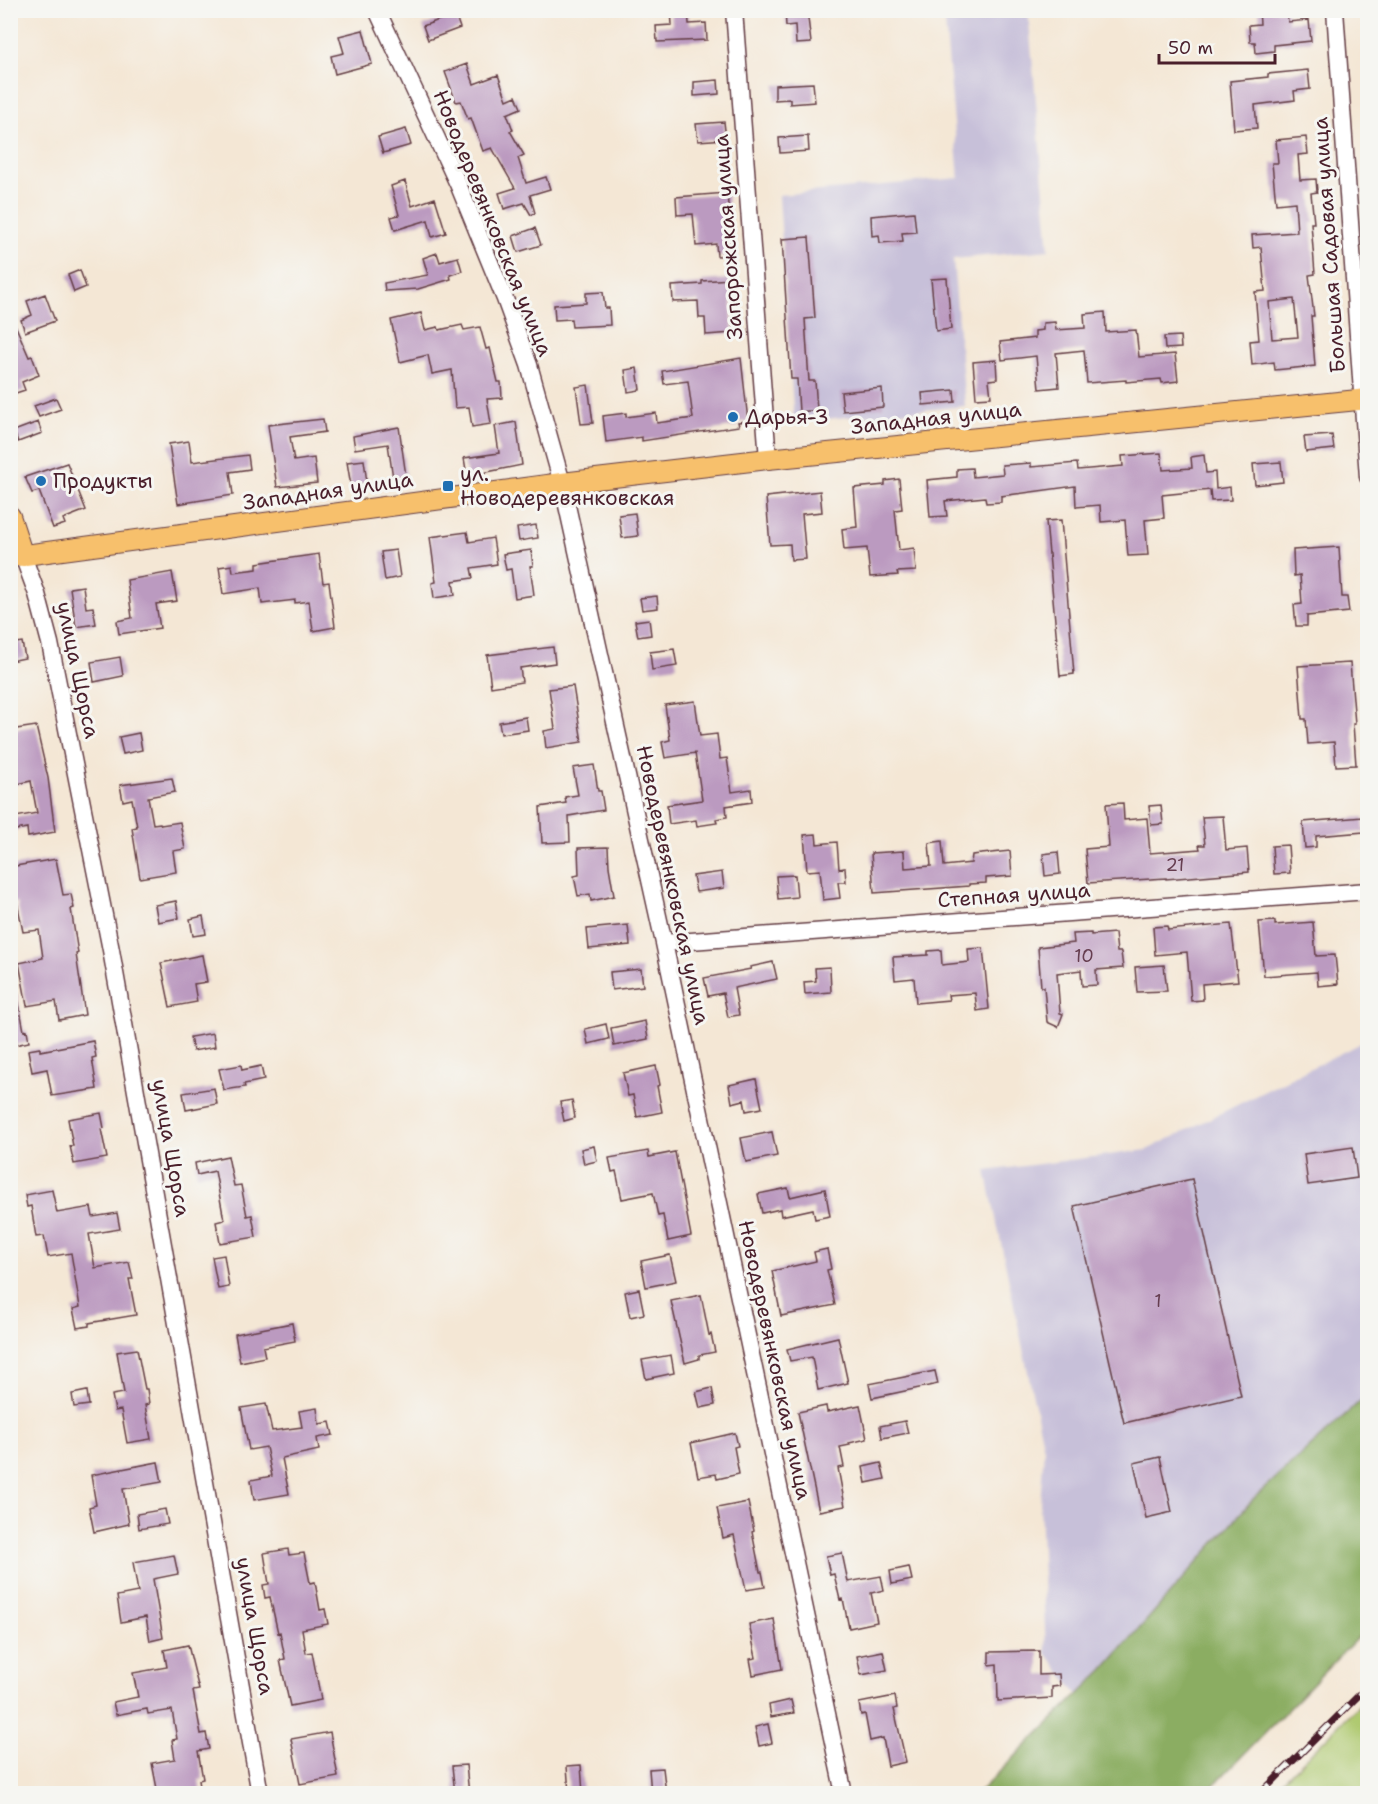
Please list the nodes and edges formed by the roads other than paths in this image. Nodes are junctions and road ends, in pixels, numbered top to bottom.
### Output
1 (377, 10) edge
2 (734, 10) edge
3 (1335, 10) edge
4 (1365, 399) edge
5 (768, 459) junction
6 (1368, 477) edge
7 (562, 483) junction
8 (10, 516) edge
9 (17, 557) edge
10 (1368, 891) edge
11 (664, 943) junction
12 (260, 1794) edge
13 (844, 1794) edge

1 - 7 street, Новодеревянковская улица
2 - 5 street, Запорожская улица
3 - 4 street, Большая Садовая улица
4 - 5 main road, Западная улица
4 - 6 street, Большая Садовая улица
5 - 7 main road, Западная улица
7 - 9 main road, Западная улица
7 - 11 street, Новодеревянковская улица
8 - 9 main road, улица Щорса
9 - 12 street, улица Щорса
10 - 11 street, Степная улица
11 - 13 street, Новодеревянковская улица

